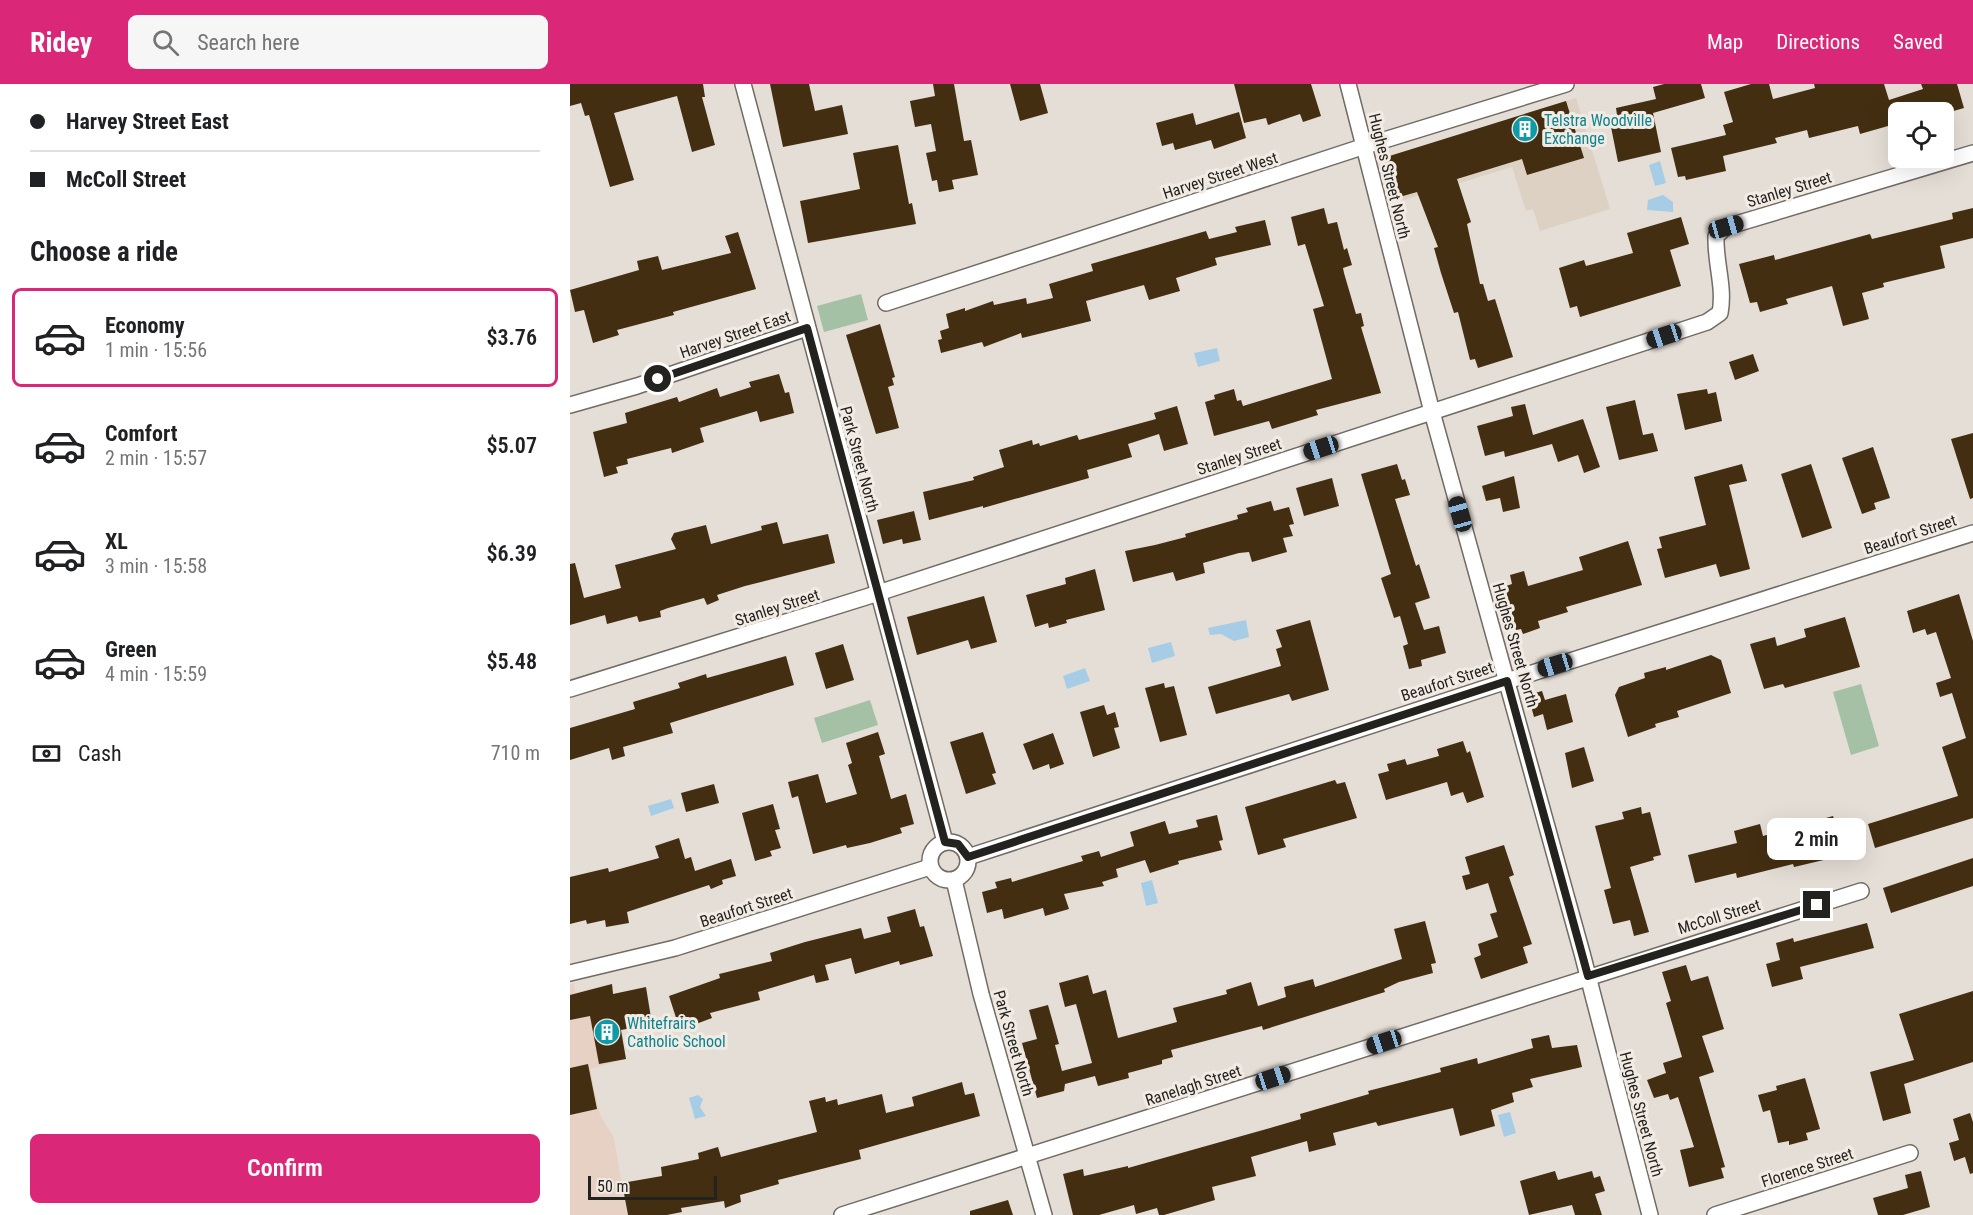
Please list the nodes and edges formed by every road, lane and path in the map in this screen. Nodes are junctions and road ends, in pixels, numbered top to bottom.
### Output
1 (744, 84) edge
2 (1348, 84) edge
3 (1566, 84) edge
4 (1365, 146) junction
5 (1973, 153) edge
6 (886, 303) dead end
7 (807, 328) junction
8 (570, 405) edge
9 (1432, 412) junction
10 (1973, 533) edge
11 (877, 594) junction
12 (1507, 681) junction
13 (570, 689) edge
14 (945, 842) junction
15 (968, 857) junction
16 (930, 867) junction
17 (954, 880) junction
18 (1861, 891) dead end
19 (570, 973) edge
20 (1588, 976) junction
21 (1910, 1153) dead end
22 (1028, 1157) junction
23 (842, 1215) edge
24 (1044, 1215) edge
25 (1650, 1215) edge
26 (1716, 1215) edge

1 - 7 street, Park Street North
2 - 4 street, Hughes Street North
3 - 4 street, Harvey Street West
4 - 6 street, Harvey Street West
4 - 9 street, Hughes Street North
5 - 9 street, Stanley Street
7 - 8 street, Harvey Street East
7 - 11 street, Park Street North
9 - 11 street, Stanley Street
9 - 12 street, Hughes Street North
10 - 12 street, Beaufort Street
11 - 13 street, Stanley Street
11 - 14 street, Park Street North
12 - 15 street, Beaufort Street
12 - 20 street, Hughes Street North
14 - 15 street
14 - 16 street
15 - 17 street
16 - 17 street
16 - 19 street, Beaufort Street
17 - 22 street, Park Street North
18 - 20 street, McColl Street
20 - 22 street, Ranelagh Street
20 - 25 street, Hughes Street North
21 - 26 street, Florence Street
22 - 23 street, Ranelagh Street
22 - 24 street, Park Street North

